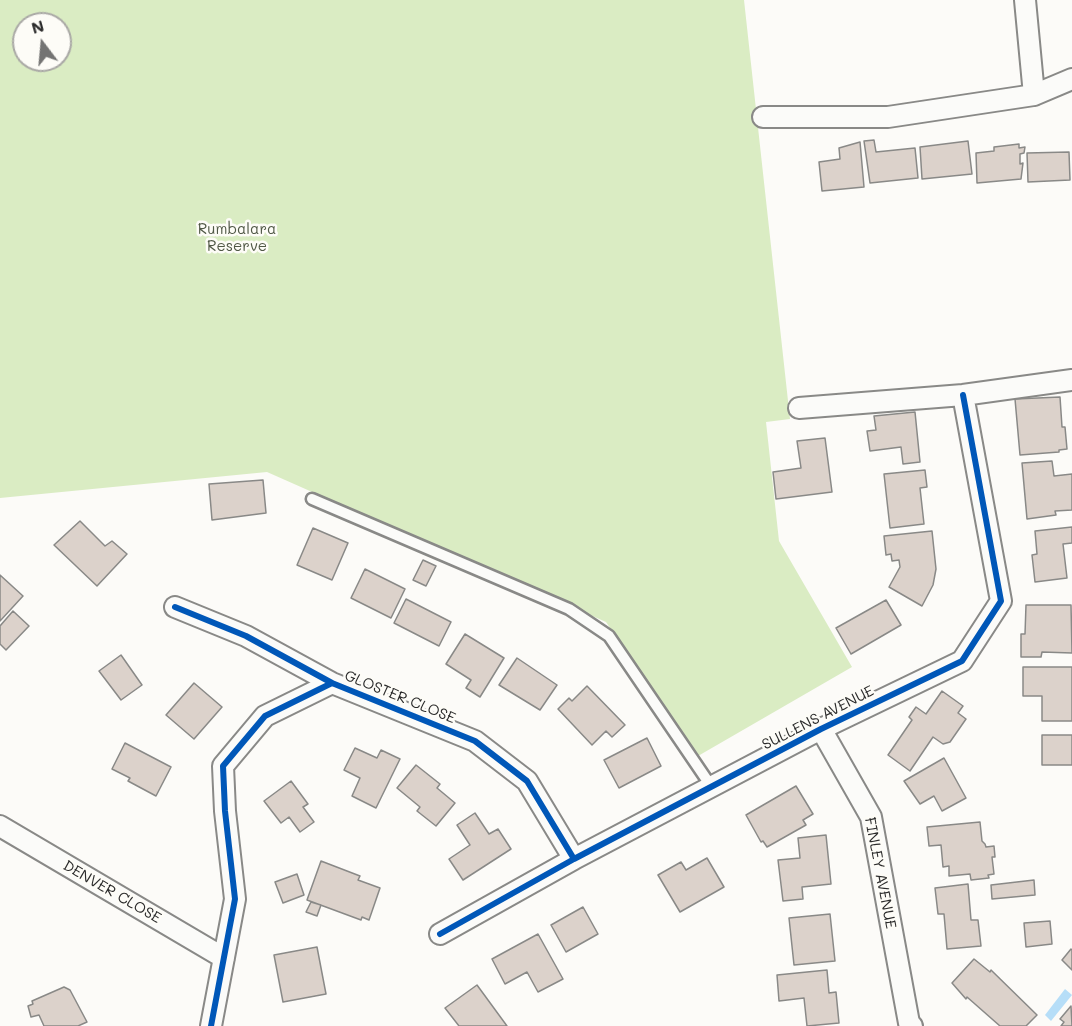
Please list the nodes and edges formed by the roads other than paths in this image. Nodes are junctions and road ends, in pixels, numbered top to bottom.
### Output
1 (1025, 0) edge
2 (1072, 79) edge
3 (1034, 95) junction
4 (763, 117) dead end
5 (1072, 380) edge
6 (963, 395) junction
7 (799, 408) dead end
8 (312, 499) dead end
9 (175, 607) dead end
10 (332, 683) junction
11 (821, 729) junction
12 (711, 786) junction
13 (0, 826) edge
14 (574, 859) junction
15 (440, 934) dead end
16 (224, 958) junction
17 (211, 1026) edge
18 (912, 1026) edge

1 - 3 street
2 - 3 street
3 - 4 street
5 - 6 street
6 - 7 street
6 - 11 street, SULLENS AVENUE
8 - 12 lane
9 - 10 street, GLOSTER CLOSE
10 - 14 street, GLOSTER CLOSE
10 - 16 street
11 - 12 street, SULLENS AVENUE
11 - 18 street, FINLEY AVENUE
12 - 14 street, SULLENS AVENUE
13 - 16 street, DENVER CLOSE
14 - 15 street, SULLENS AVENUE
16 - 17 street

